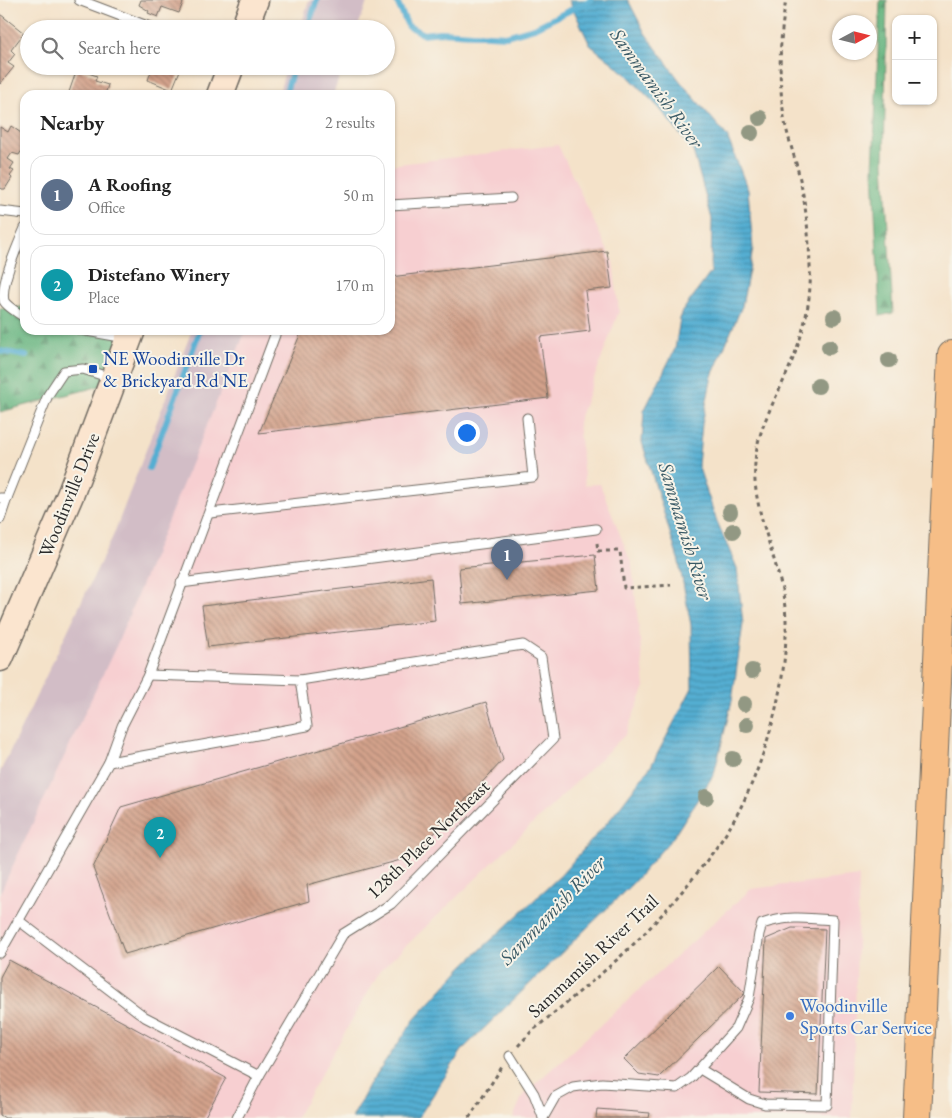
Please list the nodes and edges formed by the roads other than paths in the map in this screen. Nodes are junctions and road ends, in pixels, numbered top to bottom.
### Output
1 (79, 0) edge
2 (255, 0) edge
3 (106, 5) edge
4 (137, 20) edge
5 (247, 20) edge
6 (227, 75) edge
7 (222, 90) edge
8 (511, 198) dead end
9 (395, 205) edge
10 (0, 211) edge
11 (20, 213) edge
12 (20, 239) edge
13 (20, 314) edge
14 (130, 335) edge
15 (275, 335) edge
16 (952, 355) edge
17 (114, 379) junction
18 (527, 418) dead end
19 (4, 498) edge
20 (210, 513) junction
21 (0, 519) edge
22 (596, 530) road end
23 (182, 583) junction
24 (0, 658) edge
25 (148, 675) junction
26 (300, 680) junction
27 (108, 762) junction
28 (18, 920) junction
29 (0, 953) edge
30 (510, 1056) road end
31 (700, 1069) junction
32 (258, 1076) junction
33 (237, 1118) edge
34 (543, 1118) edge
35 (917, 1118) edge

1 - 3 lane
2 - 5 main road
3 - 4 lane
6 - 7 main road
8 - 9 lane
10 - 11 lane
12 - 13 lane
14 - 17 main road, Woodinville Drive
15 - 20 lane
16 - 35 highway
17 - 19 lane
17 - 24 main road, Woodinville Drive
18 - 20 lane
19 - 21 lane
20 - 23 lane
22 - 23 lane
23 - 25 lane
25 - 26 lane
25 - 27 lane
26 - 27 lane
26 - 32 lane, 128th Place Northeast
27 - 28 lane
28 - 29 lane
28 - 32 lane
30 - 34 lane
31 - 31 lane
31 - 34 lane
32 - 33 lane, 128th Place Northeast

